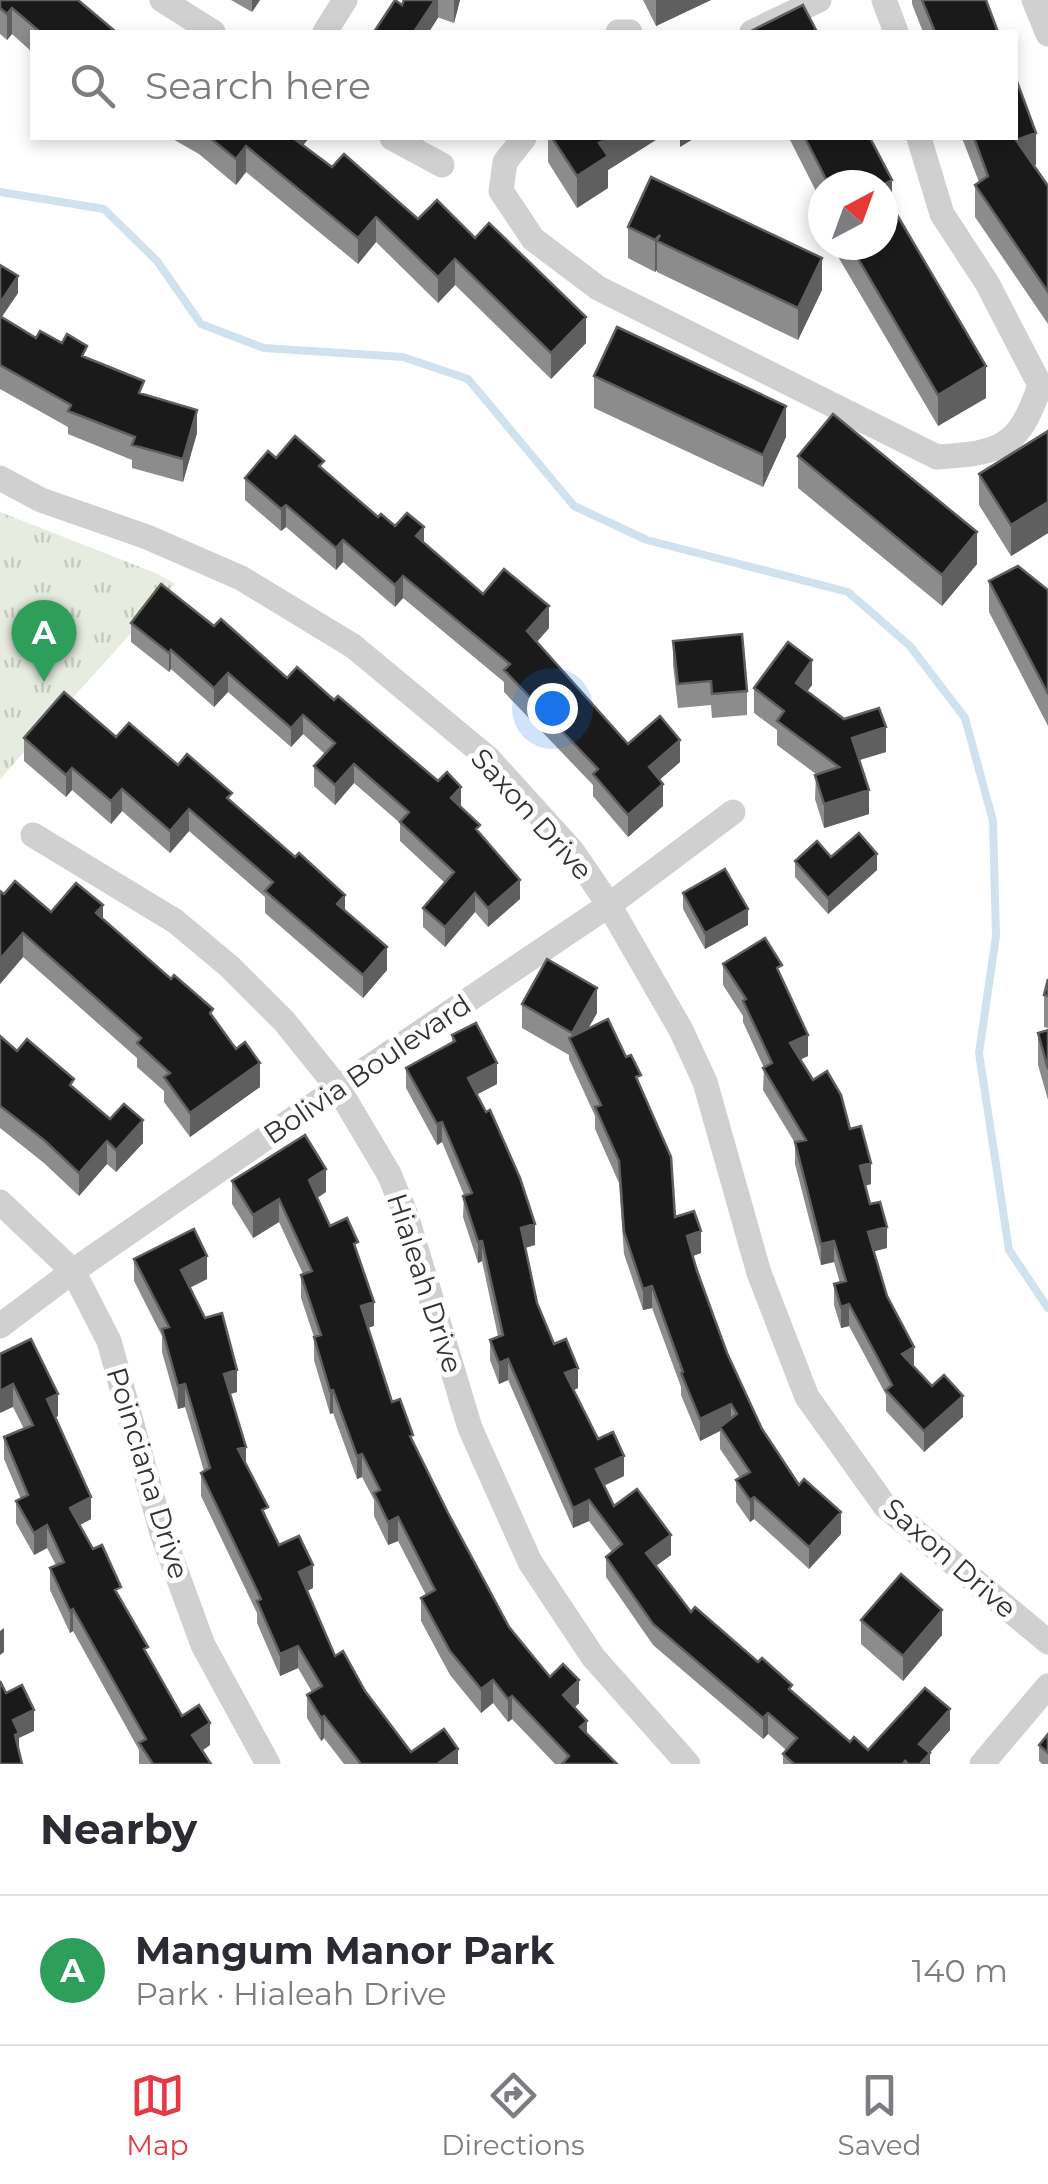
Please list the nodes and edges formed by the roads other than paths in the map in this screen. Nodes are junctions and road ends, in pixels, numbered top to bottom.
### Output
1 (162, 0) edge
2 (344, 0) edge
3 (819, 0) edge
4 (884, 0) edge
5 (1034, 0) edge
6 (210, 30) edge
7 (327, 30) edge
8 (756, 30) edge
9 (895, 30) edge
10 (1048, 34) edge
11 (396, 140) edge
12 (522, 140) edge
13 (920, 140) edge
14 (442, 165) dead end
15 (1041, 400) edge
16 (0, 478) edge
17 (732, 812) dead end
18 (33, 835) dead end
19 (610, 905) junction
20 (338, 1088) junction
21 (0, 1202) edge
22 (73, 1271) junction
23 (0, 1326) edge
24 (1048, 1642) edge
25 (1048, 1686) edge
26 (998, 1759) edge
27 (268, 1764) edge
28 (688, 1764) edge

1 - 6 street
2 - 7 street
3 - 8 street
4 - 9 street
5 - 10 street
11 - 14 street
12 - 15 street
13 - 15 street
16 - 19 street, Saxon Drive
17 - 19 street, Bolivia Boulevard
18 - 20 street, Hialeah Drive
19 - 20 street, Bolivia Boulevard
19 - 24 street, Saxon Drive
20 - 22 street, Bolivia Boulevard
20 - 28 street, Hialeah Drive
21 - 22 street, Poinciana Drive
22 - 23 street, Bolivia Boulevard
22 - 27 street, Poinciana Drive
25 - 26 street

